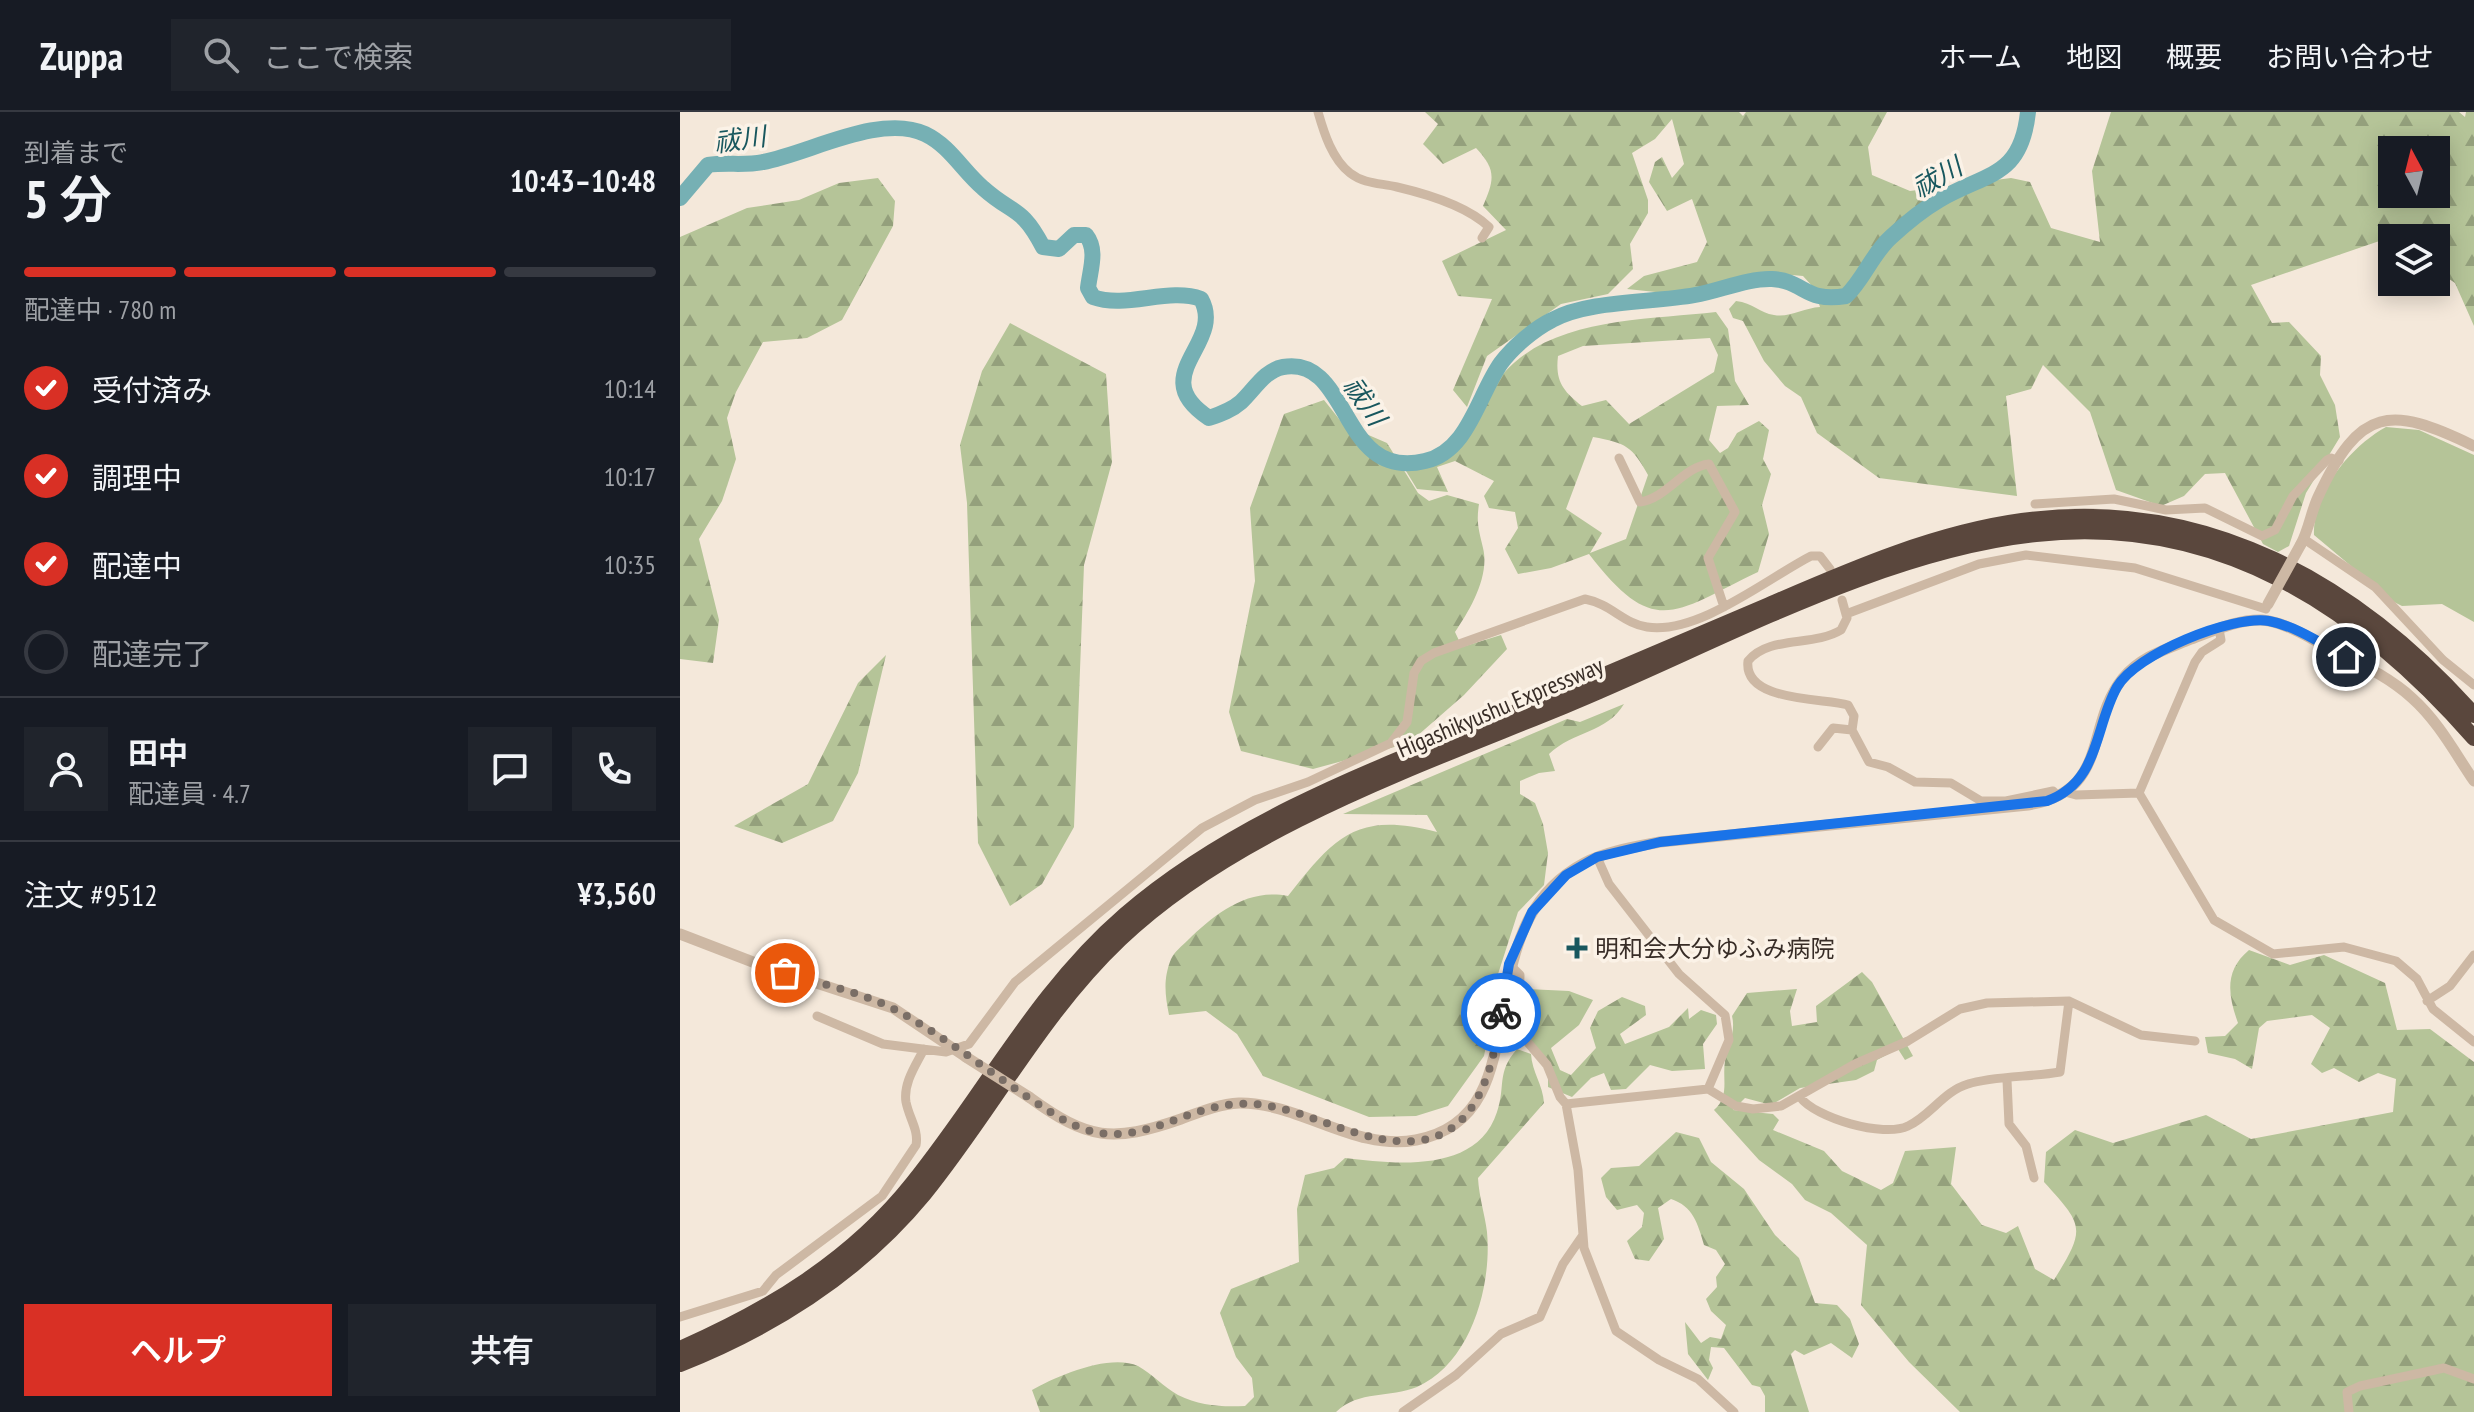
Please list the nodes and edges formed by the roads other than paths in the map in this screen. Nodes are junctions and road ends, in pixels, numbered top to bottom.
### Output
1 (1318, 112) edge
2 (1482, 238) dead end
3 (2474, 446) edge
4 (1619, 458) dead end
5 (2339, 461) junction
6 (2035, 504) dead end
7 (2303, 542) junction
8 (1830, 569) dead end
9 (1842, 600) dead end
10 (1724, 607) junction
11 (2265, 611) junction
12 (1846, 614) junction
13 (2219, 629) junction
14 (2474, 685) edge
15 (2474, 715) edge
16 (1852, 730) junction
17 (2474, 738) edge
18 (1818, 747) dead end
19 (2474, 781) edge
20 (2139, 793) junction
21 (2061, 794) junction
22 (1597, 857) junction
23 (680, 934) edge
24 (2474, 955) edge
25 (1509, 964) junction
26 (2069, 1001) junction
27 (2427, 1001) junction
28 (817, 1016) dead end
29 (2195, 1041) dead end
30 (2474, 1042) edge
31 (924, 1049) junction
32 (962, 1053) junction
33 (2007, 1080) junction
34 (1708, 1089) junction
35 (1800, 1097) junction
36 (1566, 1104) junction
37 (2034, 1178) dead end
38 (1583, 1235) junction
39 (680, 1317) edge
40 (680, 1349) edge
41 (680, 1364) edge
42 (2474, 1379) edge
43 (1403, 1412) edge
44 (1734, 1412) edge
45 (2349, 1412) edge

1 - 2 street
3 - 5 street
4 - 10 street
5 - 6 street
5 - 7 street
7 - 11 street, bridge
7 - 14 street
8 - 10 street
9 - 12 street
10 - 32 street
11 - 12 street
11 - 13 street
11 - 19 street
12 - 16 street
13 - 20 street
13 - 21 street
15 - 40 highway, Higashikyushu Expressway
16 - 18 street
16 - 21 street
17 - 41 highway, Higashikyushu Expressway
20 - 21 street
20 - 27 street
21 - 22 street
22 - 25 street
22 - 34 street
23 - 32 street
24 - 27 street
25 - 32 street, bridge
25 - 36 street
26 - 29 street
26 - 33 street
26 - 35 street
27 - 30 street
28 - 31 street
31 - 32 street
31 - 39 street
33 - 35 street
33 - 37 street
34 - 35 street
34 - 36 street
36 - 38 street
38 - 43 street
38 - 44 street
42 - 45 street

